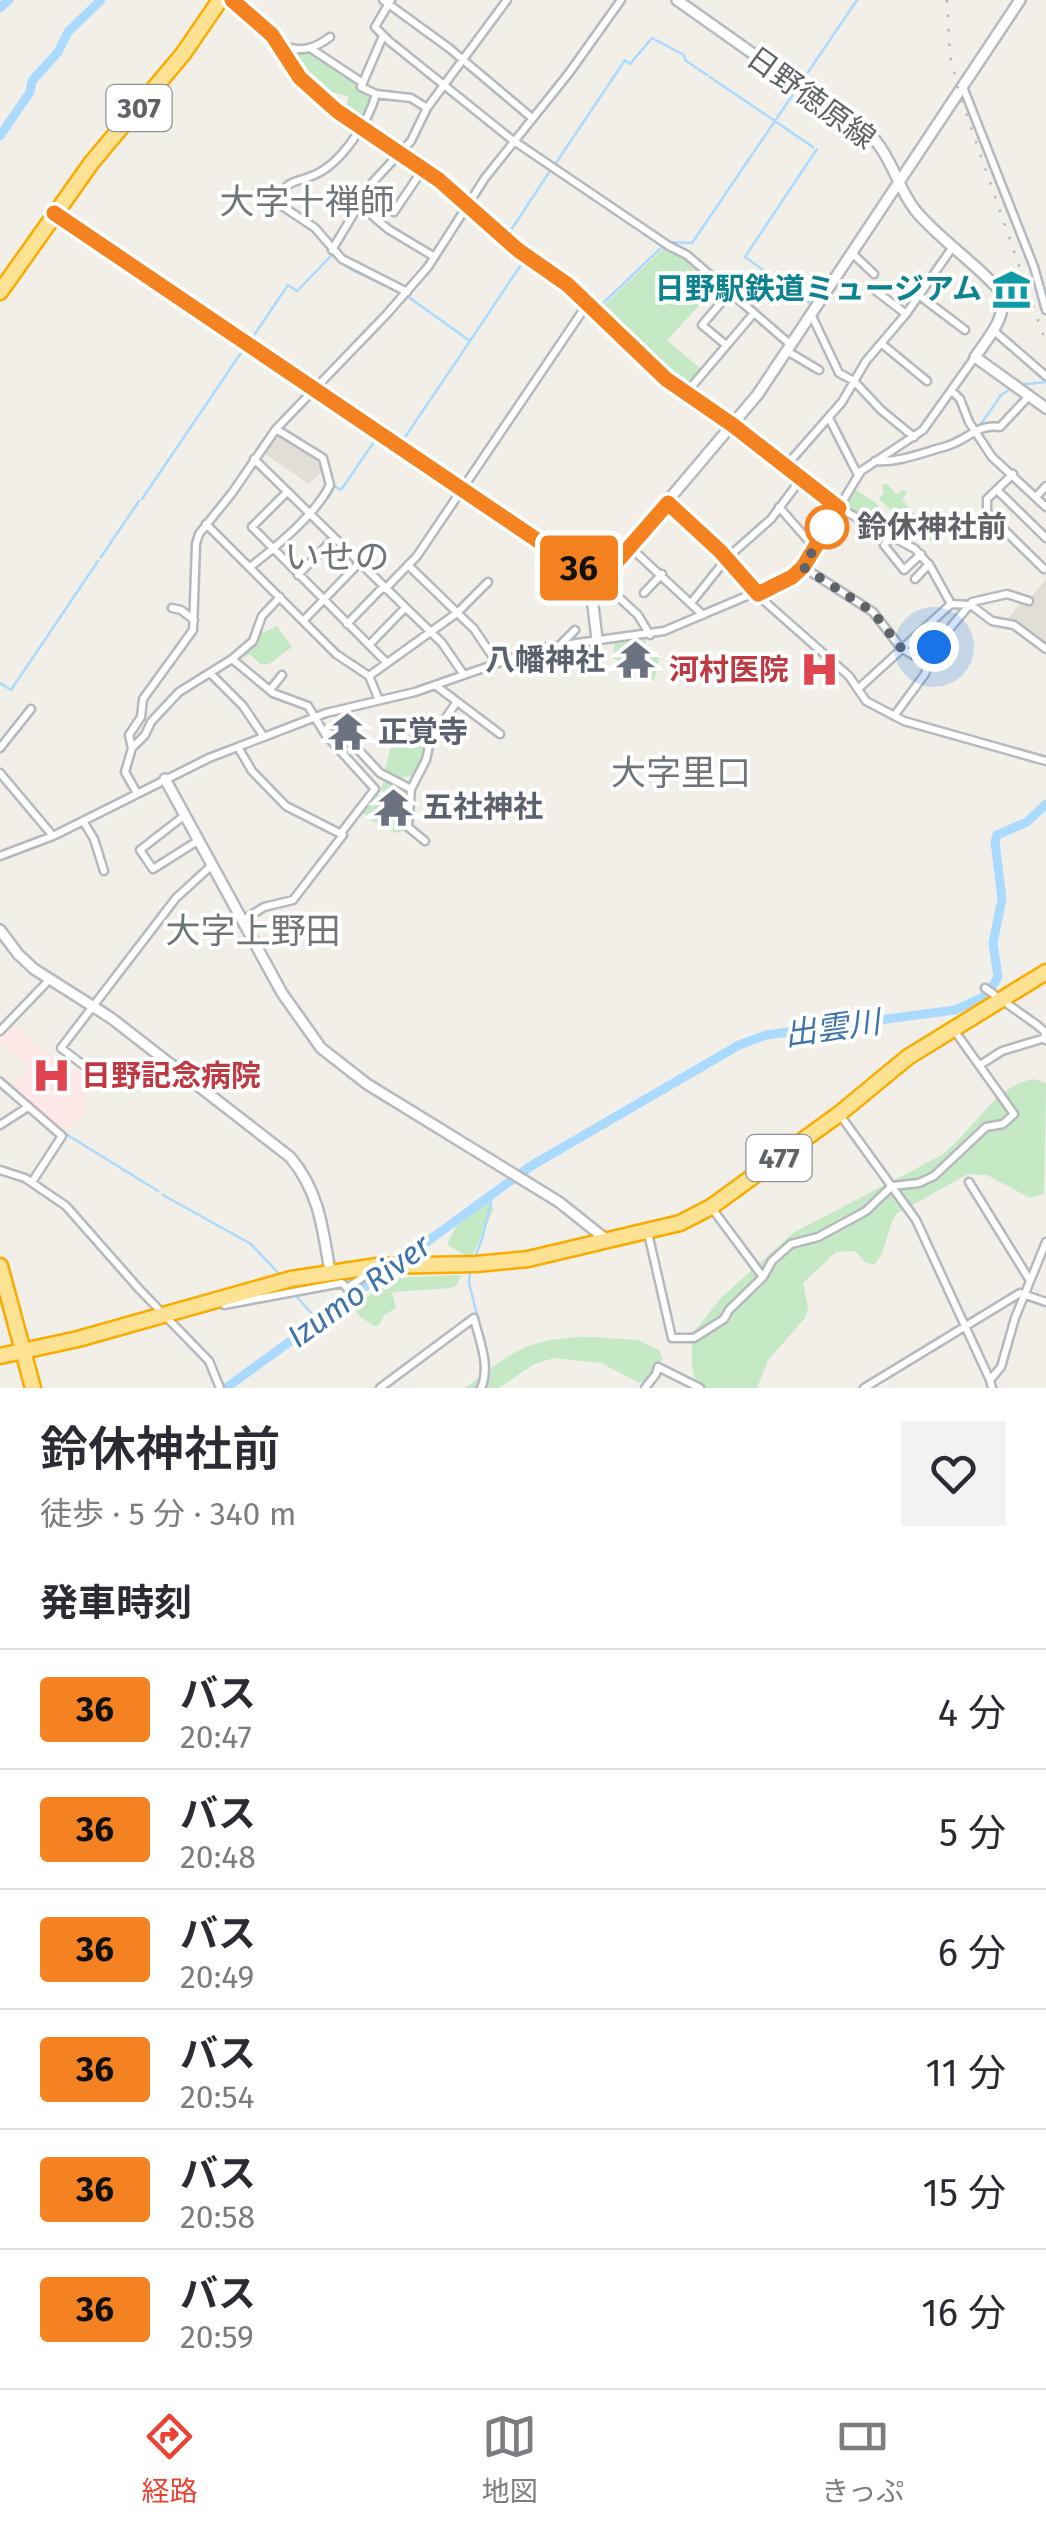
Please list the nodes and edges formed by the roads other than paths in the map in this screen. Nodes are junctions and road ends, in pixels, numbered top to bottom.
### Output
1 (220, 0) edge
2 (232, 0) edge
3 (507, 0) edge
4 (606, 0) edge
5 (677, 0) edge
6 (1020, 0) edge
7 (388, 2) edge
8 (619, 3) edge
9 (383, 36) junction
10 (330, 37) dead end
11 (279, 43) junction
12 (310, 48) junction
13 (463, 60) junction
14 (363, 82) junction
15 (446, 85) junction
16 (963, 87) junction
17 (376, 94) junction
18 (427, 108) junction
19 (532, 118) junction
20 (362, 128) junction
21 (515, 140) junction
22 (400, 155) junction
23 (423, 169) junction
24 (898, 183) junction
25 (258, 190) dead end
26 (276, 202) junction
27 (360, 205) junction
28 (470, 205) junction
29 (394, 212) dead end
30 (54, 213) junction
31 (952, 248) junction
32 (332, 250) junction
33 (852, 254) junction
34 (433, 256) junction
35 (874, 274) dead end
36 (876, 291) dead end
37 (0, 292) edge
38 (407, 292) junction
39 (730, 292) junction
40 (920, 296) junction
41 (588, 303) junction
42 (1046, 310) edge
43 (754, 313) junction
44 (811, 314) junction
45 (906, 314) junction
46 (965, 330) dead end
47 (994, 331) junction
48 (882, 343) junction
49 (726, 346) junction
50 (789, 348) junction
51 (975, 357) junction
52 (819, 370) dead end
53 (1046, 376) edge
54 (928, 381) dead end
55 (854, 382) junction
56 (314, 388) junction
57 (952, 391) junction
58 (687, 392) junction
59 (1028, 397) junction
60 (1044, 404) edge
61 (830, 418) junction
62 (734, 426) junction
63 (276, 428) junction
64 (976, 431) junction
65 (914, 437) junction
66 (254, 459) junction
67 (874, 461) junction
68 (785, 467) junction
69 (1013, 474) junction
70 (858, 476) junction
71 (801, 478) junction
72 (1046, 486) edge
73 (463, 489) junction
74 (997, 490) junction
75 (286, 492) junction
76 (1036, 497) junction
77 (668, 503) junction
78 (780, 507) junction
79 (1046, 507) edge
80 (839, 508) junction
81 (308, 512) junction
82 (207, 523) junction
83 (892, 536) junction
84 (334, 538) junction
85 (1046, 538) edge
86 (630, 547) junction
87 (814, 547) junction
88 (272, 550) junction
89 (921, 554) junction
90 (727, 558) junction
91 (359, 563) junction
92 (929, 564) junction
93 (408, 565) junction
94 (1044, 565) edge
95 (250, 567) junction
96 (803, 567) junction
97 (662, 574) junction
98 (298, 575) junction
99 (915, 579) dead end
100 (600, 581) junction
101 (488, 582) dead end
102 (384, 588) junction
103 (644, 592) dead end
104 (758, 594) junction
105 (280, 597) junction
106 (323, 600) junction
107 (1028, 601) dead end
108 (692, 603) junction
109 (951, 604) junction
110 (970, 604) junction
111 (172, 608) dead end
112 (405, 608) junction
113 (458, 613) junction
114 (703, 616) junction
115 (194, 620) junction
116 (304, 620) junction
117 (347, 624) junction
118 (575, 630) dead end
119 (430, 633) junction
120 (650, 635) junction
121 (597, 639) junction
122 (562, 643) junction
123 (369, 645) junction
124 (901, 648) junction
125 (1046, 649) edge
126 (232, 659) junction
127 (387, 663) junction
128 (497, 663) junction
129 (928, 664) junction
130 (210, 673) junction
131 (464, 674) junction
132 (282, 676) dead end
133 (369, 676) junction
134 (435, 685) junction
135 (858, 689) junction
136 (270, 690) junction
137 (379, 700) junction
138 (456, 702) junction
139 (31, 709) dead end
140 (894, 716) junction
141 (314, 718) junction
142 (322, 729) junction
143 (500, 734) dead end
144 (264, 738) junction
145 (0, 748) edge
146 (132, 748) junction
147 (238, 748) junction
148 (1046, 761) edge
149 (0, 773) edge
150 (165, 780) junction
151 (411, 789) junction
152 (137, 793) junction
153 (185, 815) junction
154 (83, 821) junction
155 (341, 833) junction
156 (53, 836) junction
157 (198, 840) junction
158 (425, 841) dead end
159 (0, 856) edge
160 (213, 865) junction
161 (104, 871) dead end
162 (243, 920) junction
163 (0, 930) edge
164 (1046, 972) edge
165 (50, 979) junction
166 (985, 988) dead end
167 (999, 997) junction
168 (94, 1006) junction
169 (953, 1029) junction
170 (0, 1031) edge
171 (1046, 1039) edge
172 (980, 1066) junction
173 (0, 1082) edge
174 (108, 1084) dead end
175 (28, 1107) junction
176 (839, 1114) junction
177 (0, 1124) edge
178 (0, 1170) edge
179 (32, 1182) junction
180 (970, 1182) dead end
181 (892, 1186) junction
182 (711, 1207) junction
183 (648, 1232) junction
184 (608, 1242) junction
185 (1046, 1242) edge
186 (0, 1266) edge
187 (373, 1267) junction
188 (330, 1272) junction
189 (763, 1278) junction
190 (1030, 1280) junction
191 (0, 1287) edge
192 (1024, 1294) junction
193 (222, 1299) junction
194 (1046, 1302) edge
195 (165, 1316) junction
196 (965, 1327) junction
197 (20, 1352) junction
198 (0, 1356) edge
199 (991, 1384) edge
200 (220, 1386) edge
201 (30, 1388) edge
202 (380, 1388) edge
203 (481, 1388) edge
204 (646, 1388) edge
205 (700, 1388) edge
206 (864, 1388) edge

1 - 30 highway, 307
2 - 11 street
3 - 13 street
4 - 8 street
5 - 24 street, 日野徳原線
6 - 16 street, 日野徳原線
7 - 9 street
7 - 13 street
8 - 19 street
9 - 14 street
9 - 15 street
10 - 12 street
11 - 12 street
11 - 20 street
12 - 14 street
13 - 15 street
13 - 19 street
14 - 17 street
15 - 18 street
15 - 21 street
16 - 24 street, 日野徳原線
16 - 42 street
17 - 18 street
17 - 20 street
18 - 22 street
19 - 21 street
20 - 22 street
20 - 26 street
21 - 28 street
21 - 39 street
22 - 23 street
22 - 27 street
23 - 28 street
23 - 29 street
24 - 31 street
24 - 33 street
25 - 26 street
26 - 32 street
27 - 32 street
27 - 34 street
28 - 34 street
28 - 41 street
30 - 37 highway, 307
30 - 56 street
31 - 40 street
31 - 47 street
32 - 38 street
33 - 35 street
33 - 44 street
34 - 38 street
36 - 45 street
38 - 56 street
39 - 43 street
39 - 49 street
40 - 45 street
40 - 46 street
41 - 58 street
41 - 73 street
43 - 49 street
43 - 50 street
44 - 50 street
44 - 55 street
45 - 48 street
47 - 51 street
47 - 53 street
48 - 54 street
48 - 55 street
49 - 58 street
50 - 52 street
50 - 62 street
51 - 57 street
51 - 59 street
55 - 61 street
55 - 65 street
56 - 63 street
56 - 73 street
57 - 64 street
57 - 65 street
58 - 62 street
59 - 60 street
59 - 64 street
61 - 68 street
61 - 70 street
62 - 68 street
62 - 77 street
63 - 66 street
63 - 81 street
64 - 67 street
64 - 69 street
65 - 67 street
66 - 75 street
66 - 82 street
67 - 70 street
68 - 71 street
69 - 74 street
69 - 76 street
70 - 80 street
71 - 78 street
71 - 80 street
72 - 76 street
73 - 93 street
73 - 100 street
74 - 85 street
74 - 94 street
75 - 81 street
75 - 88 street
76 - 79 street
77 - 86 street
77 - 90 street
78 - 87 street
78 - 90 street
80 - 83 street
80 - 87 street
81 - 84 street
81 - 88 street
82 - 95 street
82 - 115 street
83 - 89 street
83 - 89 street
84 - 91 street
84 - 98 street
86 - 97 street
86 - 100 street
87 - 96 street
88 - 95 street
88 - 98 street
89 - 92 street
90 - 104 street
90 - 108 street
91 - 102 street
91 - 106 street
92 - 99 street
92 - 109 street
93 - 102 street
93 - 113 street
95 - 105 street
96 - 104 street
96 - 124 street
97 - 103 street
97 - 108 street
98 - 106 street
100 - 120 street
100 - 121 street
101 - 113 street
102 - 112 street
102 - 117 street
104 - 114 street
104 - 135 street
105 - 116 street
105 - 126 street
106 - 116 street
106 - 117 street
107 - 110 street
108 - 114 street
109 - 110 street
109 - 124 street
110 - 125 street
110 - 129 street
111 - 115 street
112 - 119 street
112 - 123 street
113 - 119 street
113 - 128 street
114 - 120 street
115 - 146 street
116 - 133 street
117 - 123 street
118 - 122 street
119 - 127 street
119 - 131 street
120 - 121 street
121 - 122 street
122 - 128 street
123 - 127 street
124 - 129 street
124 - 135 street
126 - 130 street
126 - 136 street
127 - 133 street
128 - 131 street
129 - 140 street
130 - 144 street
130 - 146 street
131 - 134 street
132 - 136 street
133 - 137 street
134 - 137 street
134 - 138 street
135 - 140 street
136 - 141 street
137 - 141 street
138 - 143 street
138 - 151 street
139 - 145 street
140 - 148 street
141 - 142 street
141 - 144 street
142 - 151 street
142 - 155 street
144 - 147 street
146 - 152 street
147 - 150 street
147 - 155 street
149 - 156 street
150 - 152 street
150 - 153 street
151 - 158 street
152 - 154 street
153 - 157 street
153 - 157 street
154 - 156 street
154 - 161 street
155 - 162 street
156 - 159 street
157 - 160 street
160 - 162 street
160 - 168 street
162 - 184 street
163 - 165 street
164 - 167 highway, 477
165 - 168 street
165 - 170 street
166 - 167 street
167 - 169 highway, 477
167 - 171 street
168 - 174 street
168 - 188 street
169 - 172 street
169 - 176 highway, 477
171 - 172 street
172 - 181 street
173 - 175 street
175 - 177 street
175 - 179 street
176 - 181 street
176 - 182 highway, 477
178 - 179 street
179 - 195 street
180 - 190 street
181 - 189 street
181 - 196 street
182 - 183 highway, 477
182 - 189 street
183 - 184 highway, 477
183 - 189 street
184 - 187 highway, 477
185 - 190 street
186 - 197 highway
187 - 188 highway, 477
187 - 193 street
188 - 193 highway, 477
190 - 192 street
191 - 197 highway
192 - 194 street
192 - 196 street
192 - 199 street
193 - 195 highway, 477
195 - 197 highway, 477
195 - 200 street
196 - 199 street
196 - 206 street
197 - 198 highway, 477
197 - 201 highway
202 - 203 street
204 - 205 street

